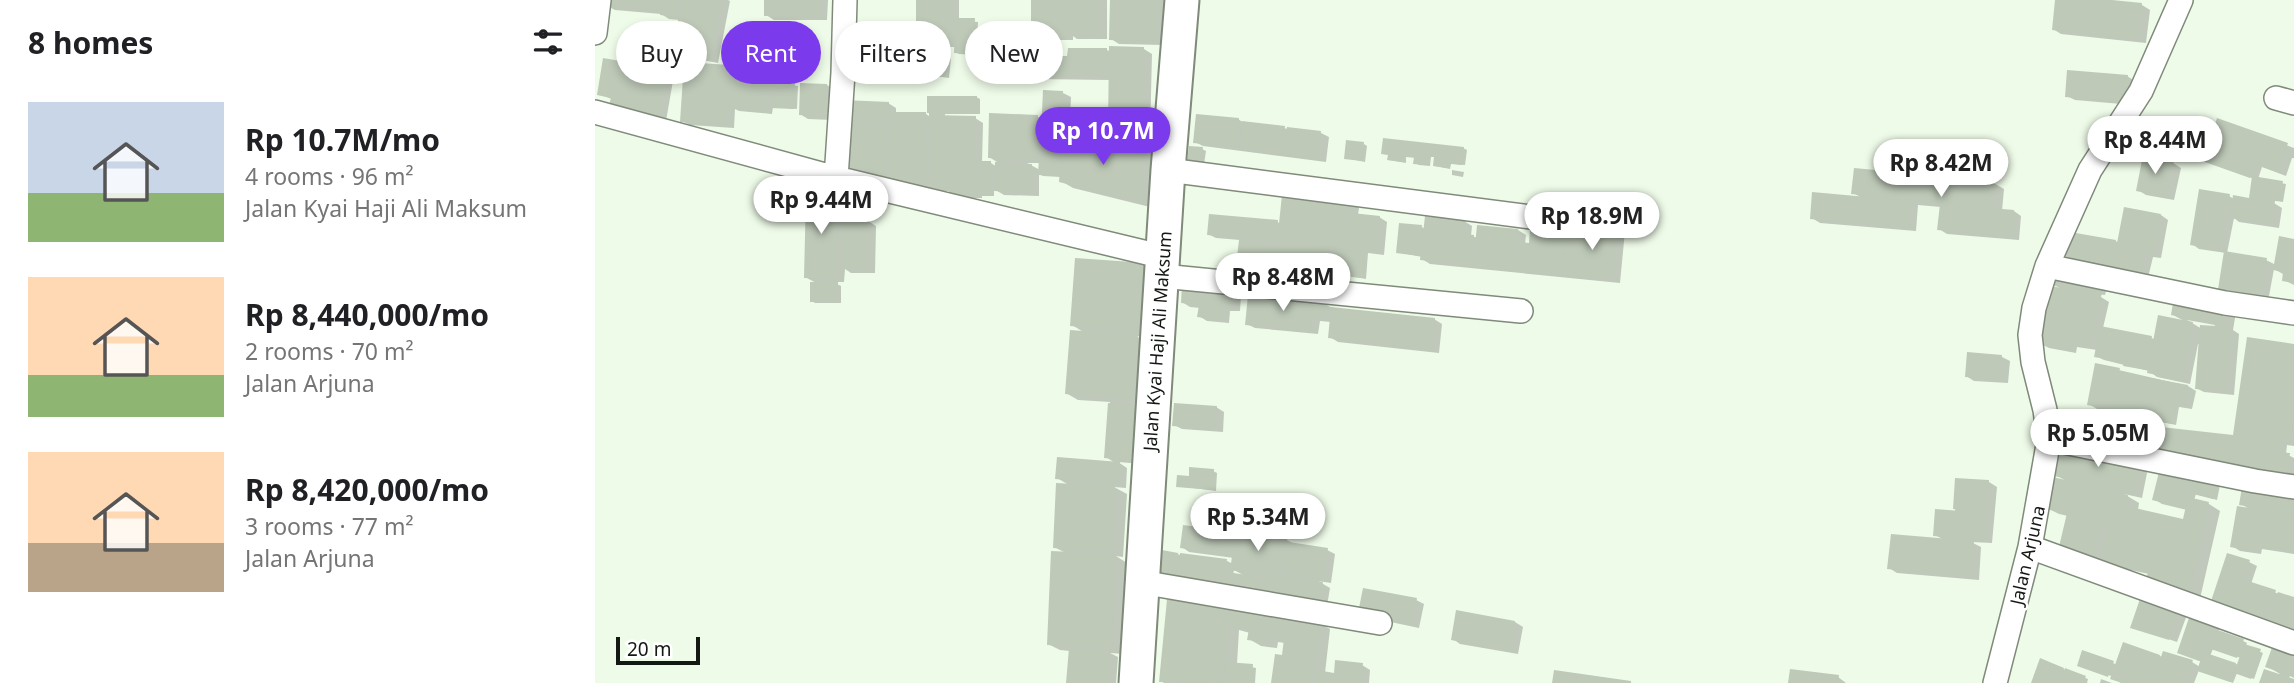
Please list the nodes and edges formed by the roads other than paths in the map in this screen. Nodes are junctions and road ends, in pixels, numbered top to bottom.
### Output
1 (599, 0) edge
2 (845, 0) edge
3 (1182, 0) edge
4 (2181, 0) edge
5 (595, 33) edge
6 (595, 112) edge
7 (1168, 170) junction
8 (836, 177) junction
9 (1584, 224) dead end
10 (1163, 266) junction
11 (2047, 266) junction
12 (1521, 311) dead end
13 (2294, 313) edge
14 (2049, 439) junction
15 (2294, 487) edge
16 (2030, 547) junction
17 (1141, 582) junction
18 (1380, 622) dead end
19 (2294, 643) edge
20 (1136, 683) edge
21 (1995, 683) edge

1 - 5 street
2 - 8 street
3 - 7 street, Jalan Kyai Haji Ali Maksum
4 - 11 street, Jalan Arjuna
6 - 8 street
7 - 9 street
7 - 10 street, Jalan Kyai Haji Ali Maksum
8 - 10 street
10 - 12 street
10 - 17 street, Jalan Kyai Haji Ali Maksum
11 - 13 street
11 - 14 street, Jalan Arjuna
14 - 15 street
14 - 16 street, Jalan Arjuna
16 - 19 street
16 - 21 street, Jalan Arjuna
17 - 18 street
17 - 20 street, Jalan Kyai Haji Ali Maksum

